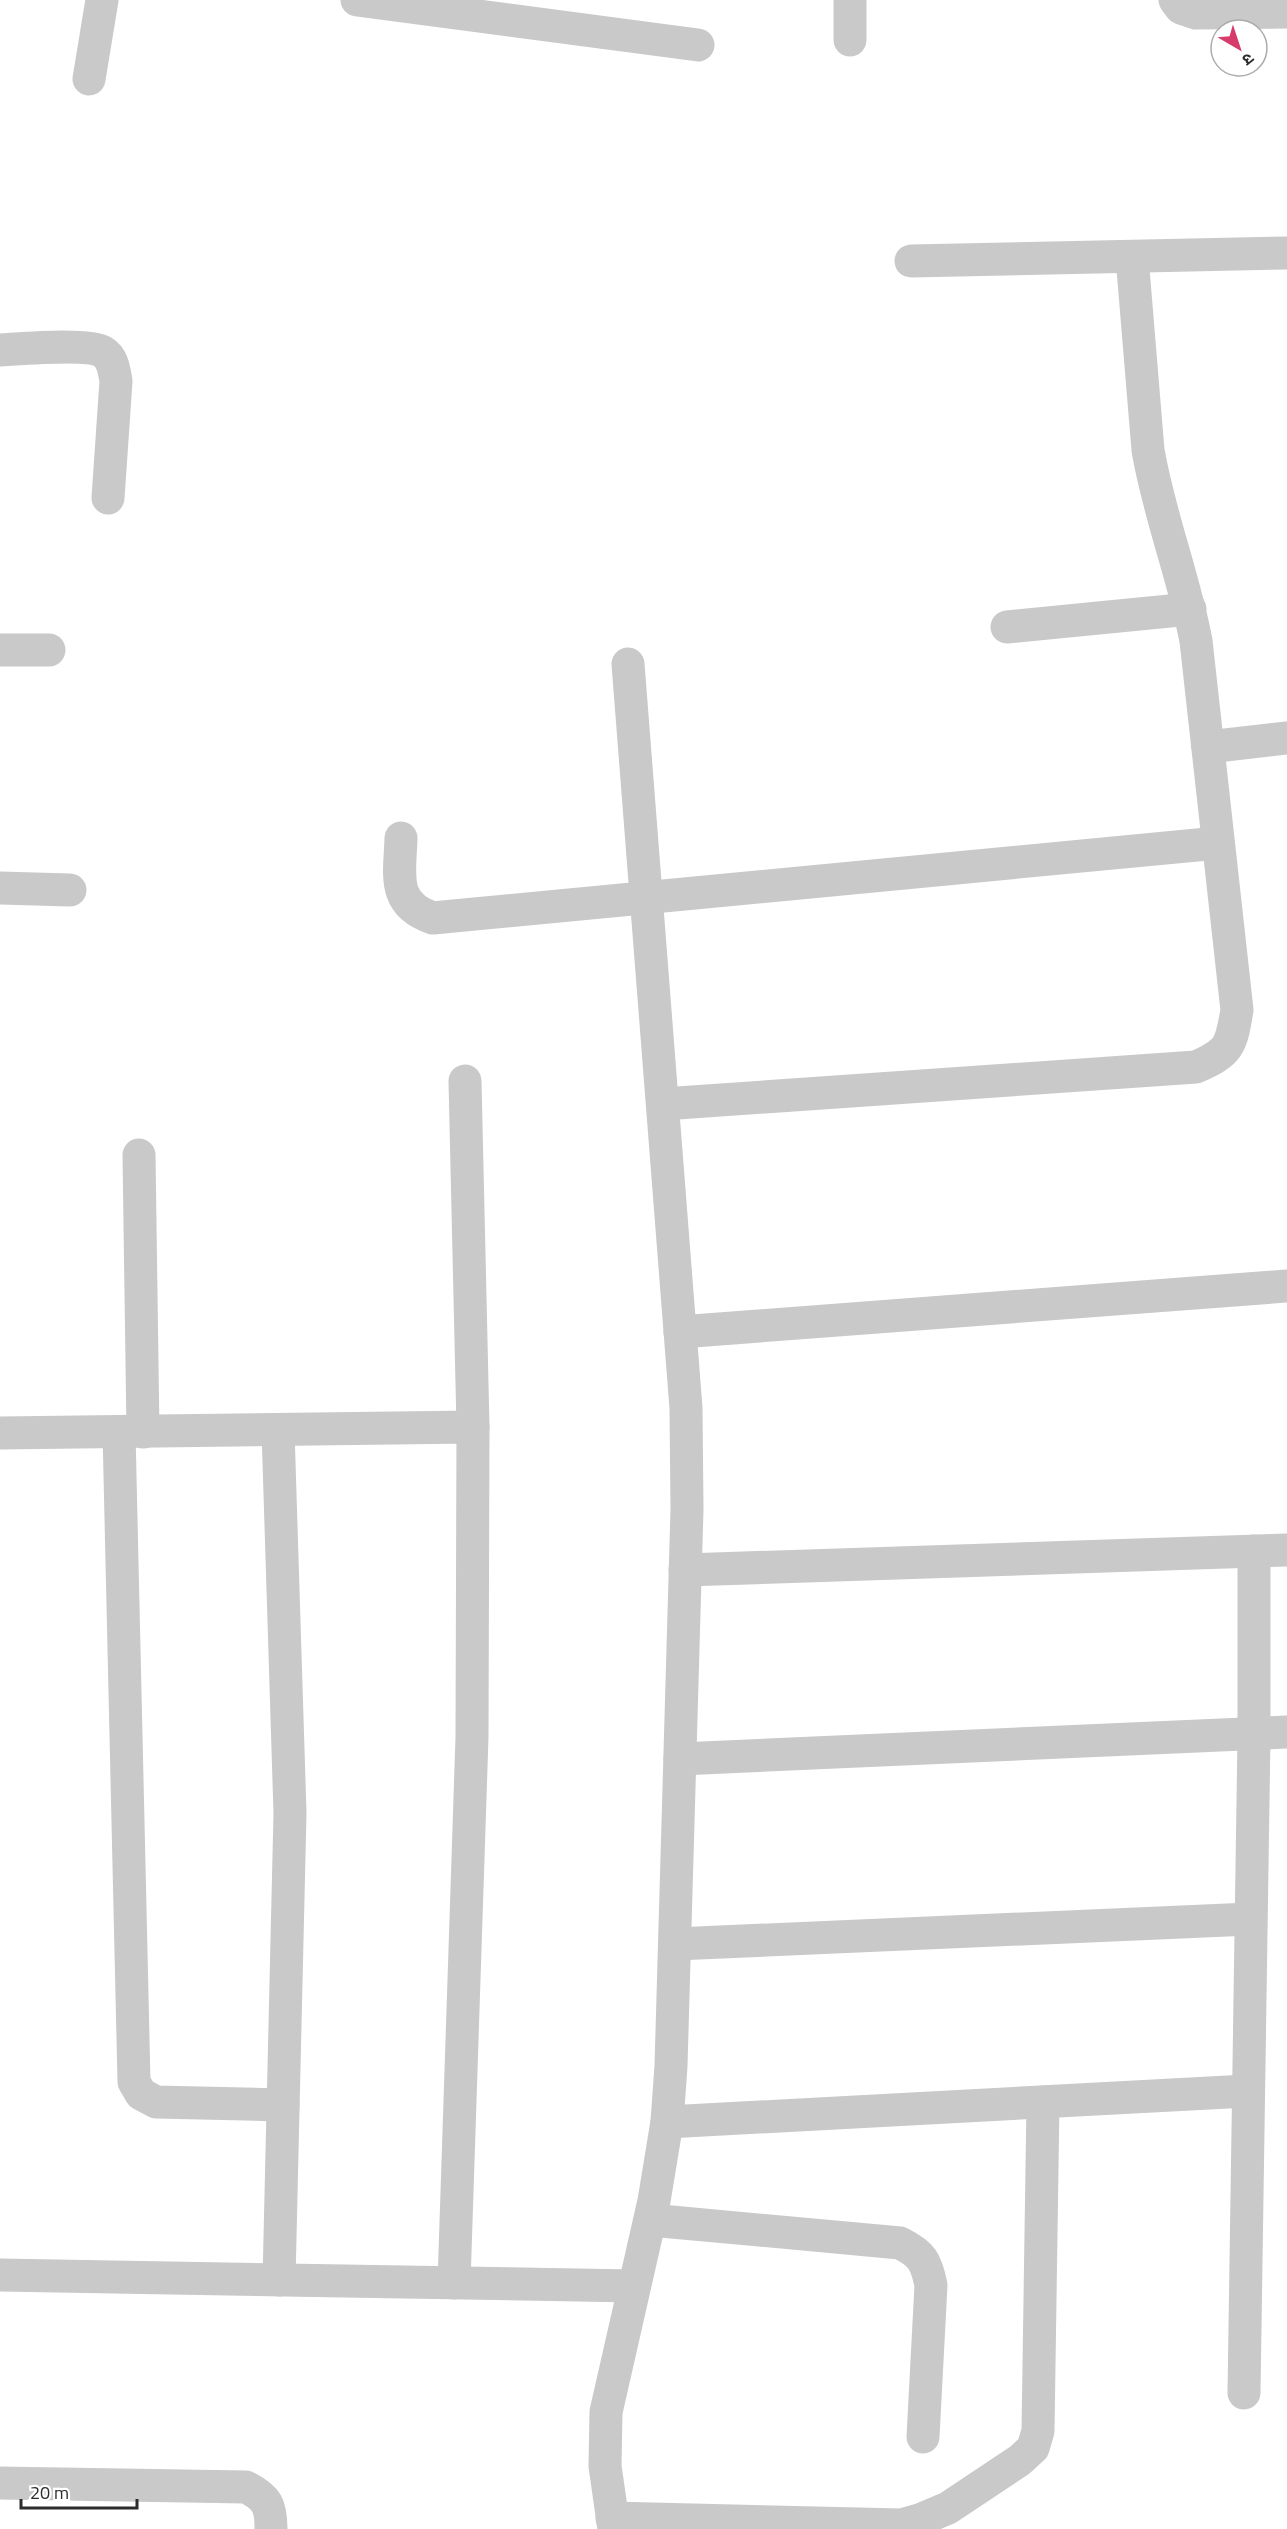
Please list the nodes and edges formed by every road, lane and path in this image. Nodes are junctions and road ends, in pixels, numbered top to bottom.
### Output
1 (102, 0) edge
2 (357, 0) edge
3 (850, 0) edge
4 (1175, 0) edge
5 (1287, 12) edge
6 (850, 40) dead end
7 (698, 45) dead end
8 (89, 79) dead end
9 (1287, 253) edge
10 (1132, 257) junction
11 (911, 261) dead end
12 (0, 350) edge
13 (108, 498) dead end
14 (1190, 609) junction
15 (1007, 627) dead end
16 (0, 650) edge
17 (49, 650) dead end
18 (628, 664) dead end
19 (1287, 738) edge
20 (1208, 747) junction
21 (401, 838) dead end
22 (1218, 843) junction
23 (0, 888) edge
24 (70, 890) dead end
25 (646, 896) junction
26 (465, 1081) dead end
27 (663, 1104) junction
28 (139, 1155) dead end
29 (1287, 1286) edge
30 (680, 1332) junction
31 (473, 1427) junction
32 (278, 1430) junction
33 (131, 1432) junction
34 (0, 1433) edge
35 (1287, 1550) edge
36 (1254, 1551) junction
37 (685, 1570) junction
38 (1287, 1732) edge
39 (1254, 1736) junction
40 (680, 1759) junction
41 (1250, 1919) junction
42 (675, 1944) junction
43 (1247, 2091) junction
44 (1043, 2102) junction
45 (283, 2105) junction
46 (667, 2122) junction
47 (650, 2220) junction
48 (0, 2276) edge
49 (279, 2280) junction
50 (454, 2283) junction
51 (634, 2286) junction
52 (1244, 2393) dead end
53 (923, 2437) dead end
54 (0, 2483) edge
55 (613, 2523) edge
56 (806, 2526) edge
57 (271, 2529) edge
58 (294, 2529) edge

1 - 8 street
2 - 7 street
3 - 6 street
4 - 5 street
9 - 10 street
10 - 11 street
10 - 14 street
12 - 13 street
14 - 15 street
14 - 20 street
16 - 17 street
18 - 25 street
19 - 20 street
20 - 22 street
21 - 25 street
22 - 25 street
22 - 27 street
23 - 24 street
25 - 27 street
26 - 31 street
27 - 30 street
28 - 33 street
29 - 30 street
30 - 37 street
31 - 32 street
31 - 50 street
32 - 33 street
32 - 45 street
33 - 34 street
33 - 45 street
35 - 36 street
36 - 37 street
36 - 39 street
37 - 40 street
38 - 39 street
39 - 40 street
39 - 41 street
40 - 42 street
41 - 42 street
41 - 43 street
42 - 46 street
43 - 44 street
43 - 52 street
44 - 46 street
44 - 56 street
45 - 49 street
46 - 47 street
47 - 51 street
47 - 53 street
48 - 49 street
49 - 50 street
50 - 51 street
51 - 55 street
54 - 57 street
55 - 56 street
57 - 58 street

